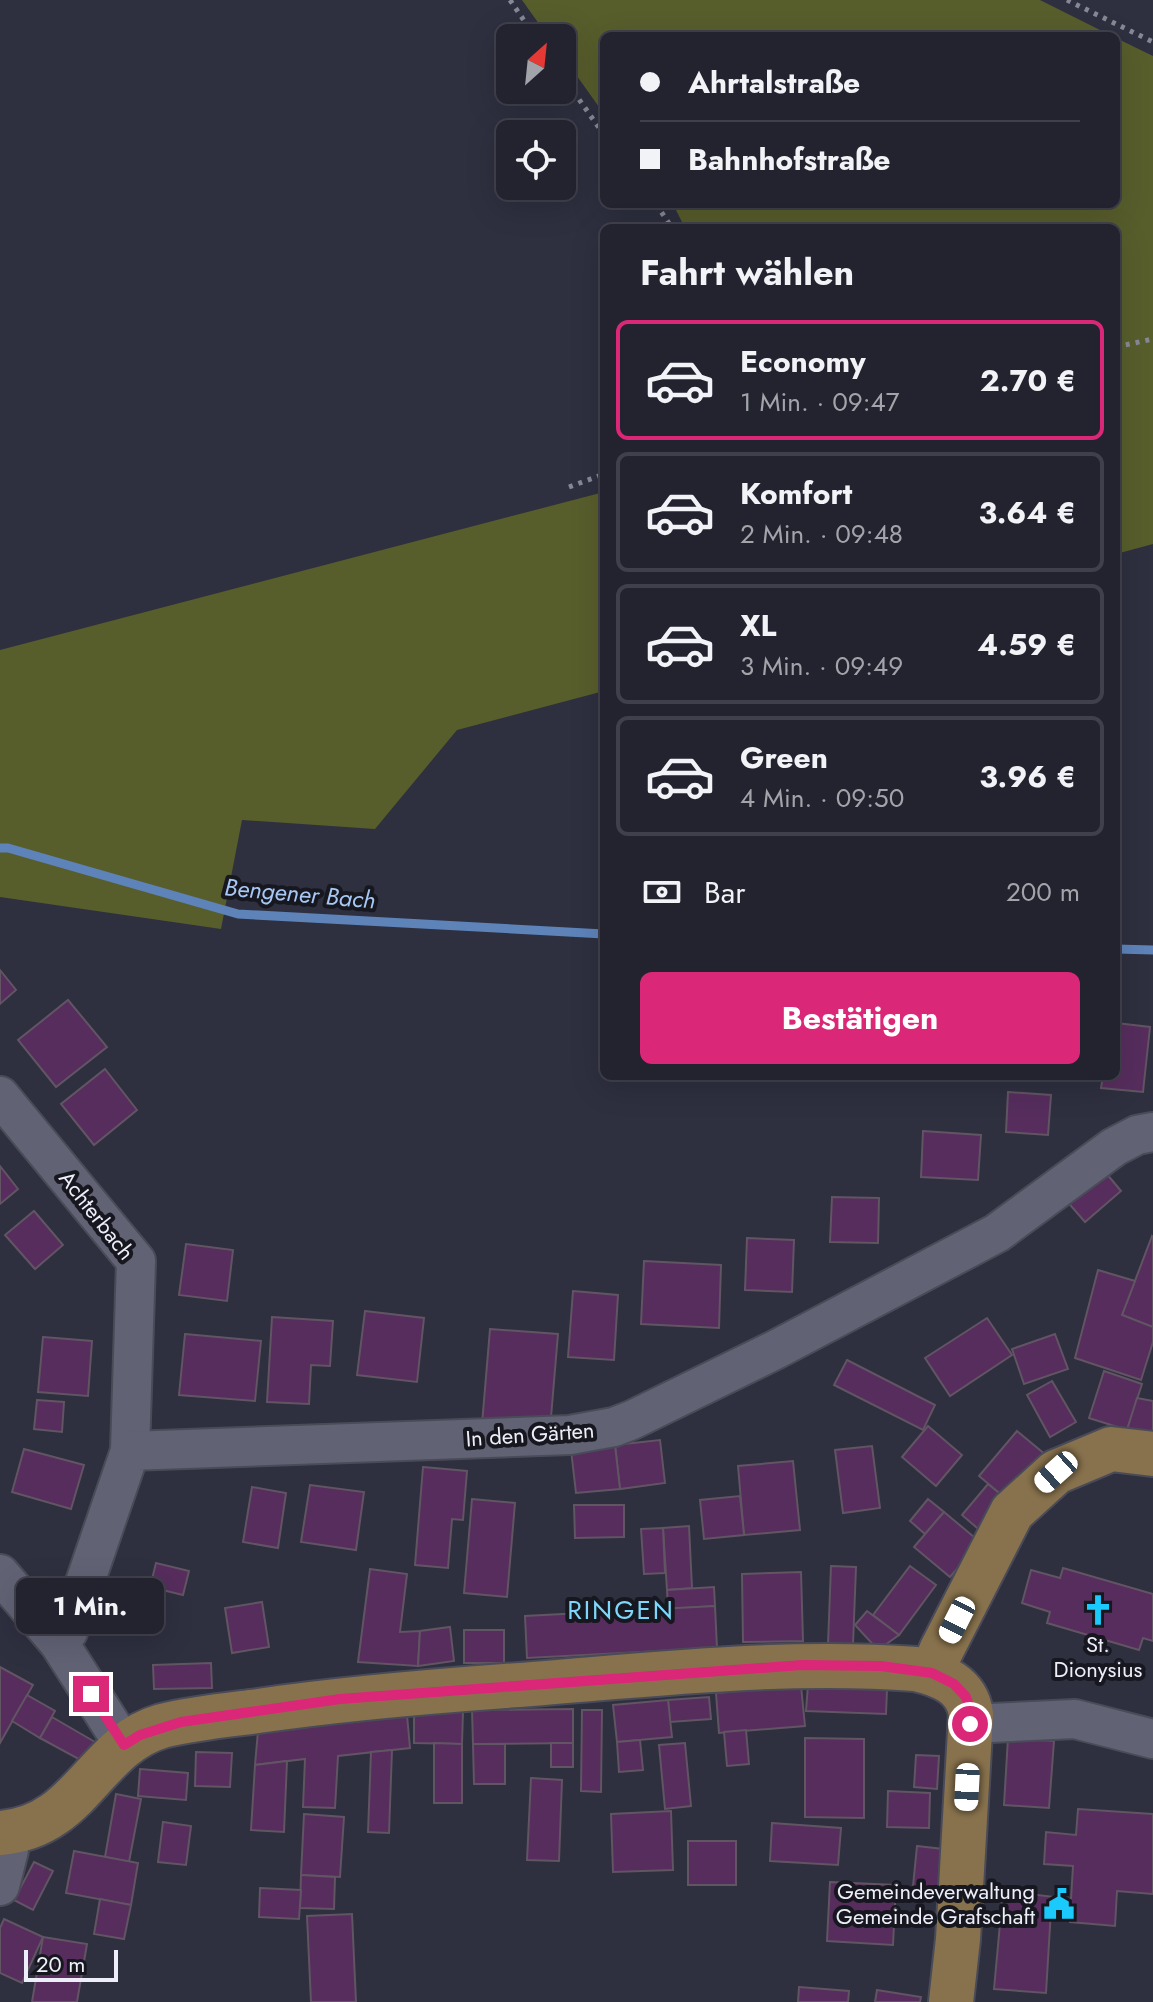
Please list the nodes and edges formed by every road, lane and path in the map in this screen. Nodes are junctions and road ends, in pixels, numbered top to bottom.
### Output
1 (510, 0) edge
2 (1067, 0) edge
3 (526, 24) edge
4 (1153, 42) edge
5 (576, 95) edge
6 (600, 129) edge
7 (1153, 339) edge
8 (1120, 346) edge
9 (600, 475) edge
10 (569, 487) dead end
11 (0, 1096) edge
12 (1153, 1132) edge
13 (130, 1451) junction
14 (1153, 1454) edge
15 (0, 1574) edge
16 (59, 1643) junction
17 (932, 1673) junction
18 (970, 1724) junction
19 (1153, 1739) edge
20 (124, 1745) junction
21 (3, 1833) edge
22 (0, 1886) edge
23 (951, 2002) edge

1 - 3 path
2 - 4 path
5 - 6 path
7 - 8 path
9 - 10 path
11 - 13 street, Achterbach
12 - 13 street, In den Gärten
13 - 16 street
14 - 17 main road
15 - 16 street
16 - 20 street
17 - 18 main road
17 - 20 main road
18 - 19 street
18 - 23 main road
20 - 21 main road
21 - 22 street

